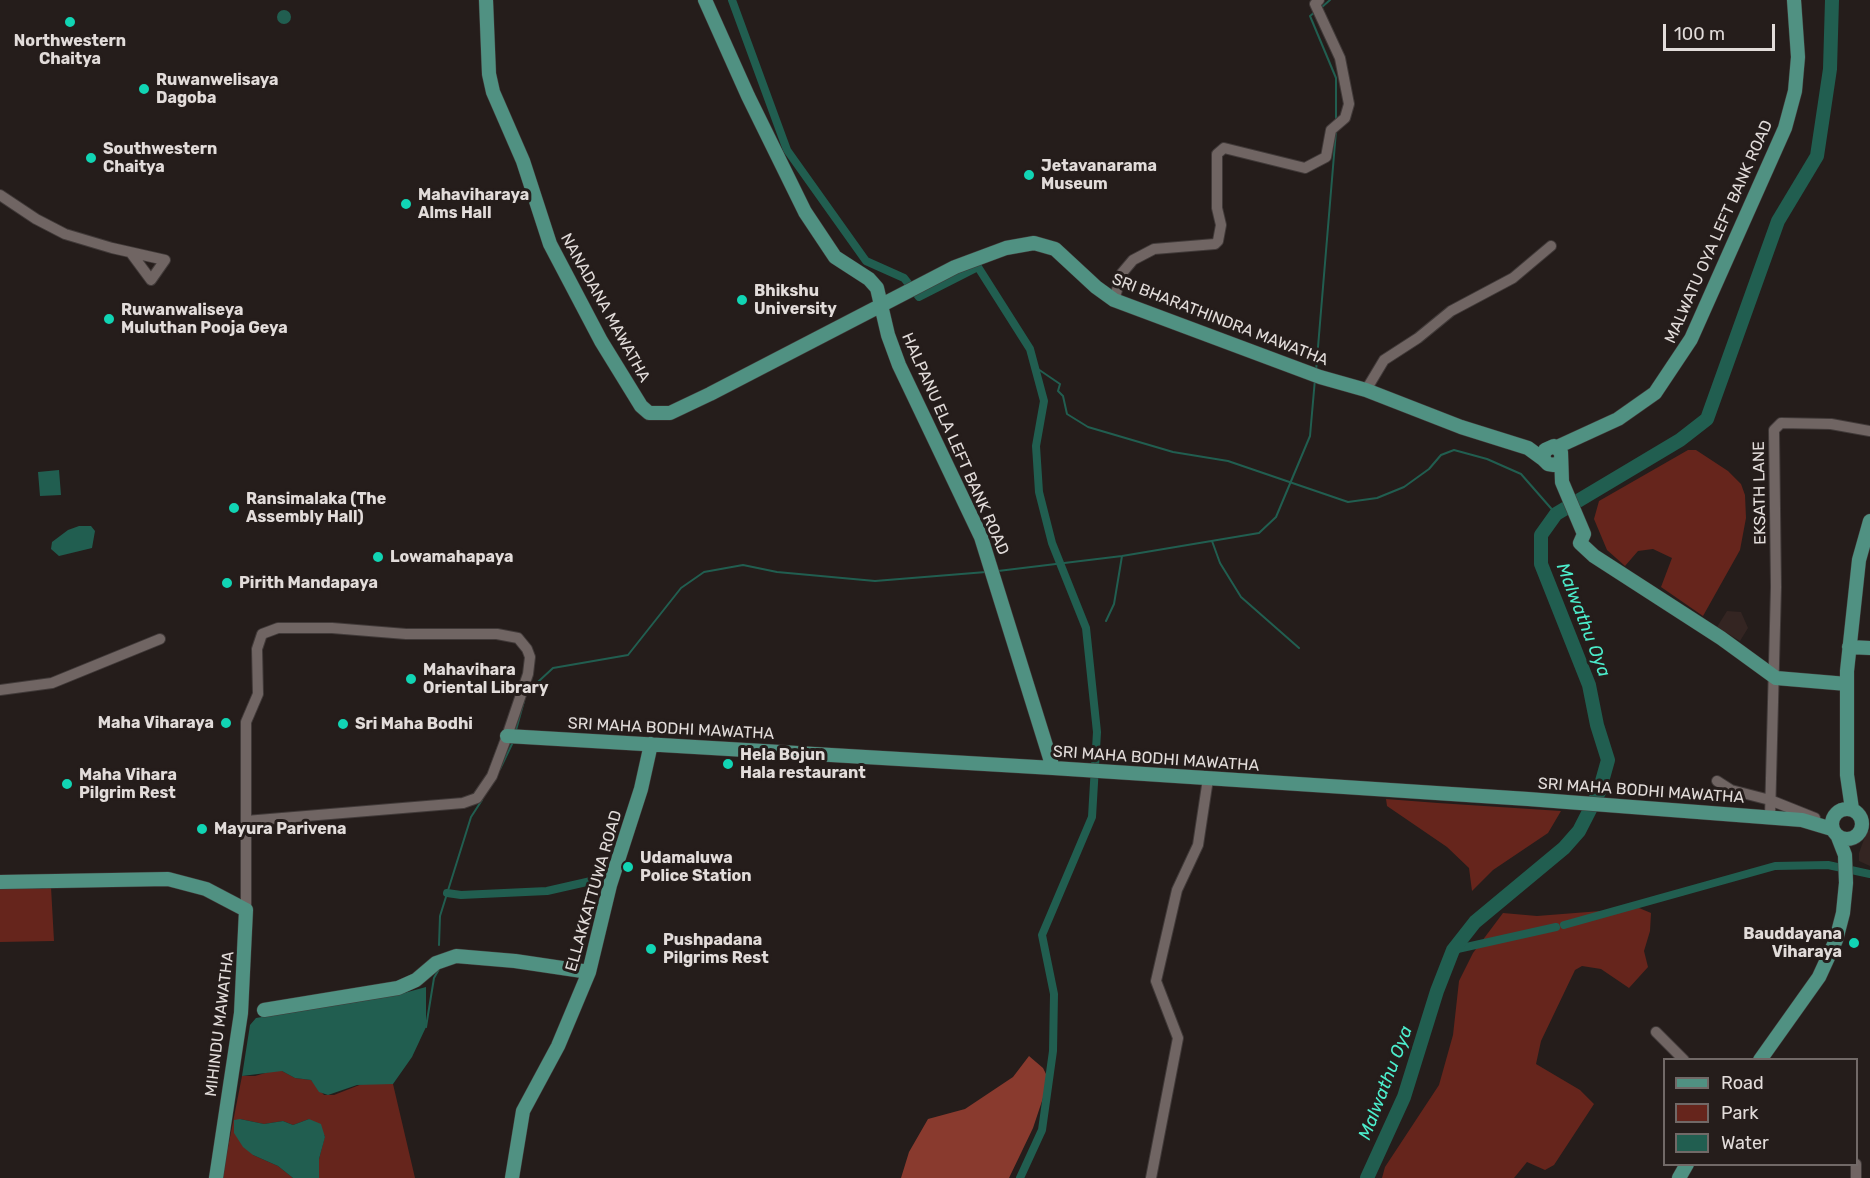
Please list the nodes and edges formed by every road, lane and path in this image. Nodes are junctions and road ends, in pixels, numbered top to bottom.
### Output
1 (486, 0) edge
2 (705, 0) edge
3 (1794, 0) edge
4 (1317, 2) edge
5 (0, 195) edge
6 (1551, 246) dead end
7 (131, 253) dead end
8 (1114, 300) junction
9 (887, 301) junction
10 (1366, 390) junction
11 (1870, 431) edge
12 (1553, 456) junction
13 (1870, 521) edge
14 (160, 639) dead end
15 (1849, 647) junction
16 (1870, 648) edge
17 (1772, 676) junction
18 (1847, 684) junction
19 (0, 690) edge
20 (507, 736) junction
21 (651, 744) junction
22 (1053, 768) junction
23 (1208, 779) junction
24 (1717, 781) dead end
25 (1770, 800) junction
26 (246, 816) junction
27 (1770, 817) junction
28 (1808, 819) junction
29 (1846, 819) edge
30 (1862, 832) edge
31 (1845, 855) junction
32 (0, 882) edge
33 (246, 910) junction
34 (589, 972) junction
35 (264, 1010) dead end
36 (1656, 1032) dead end
37 (1683, 1058) edge
38 (1761, 1058) edge
39 (216, 1178) edge
40 (512, 1178) edge
41 (1151, 1178) edge

1 - 9 main road, NANADANA MAWATHA
2 - 9 main road, HALPANU ELA LEFT BANK ROAD
3 - 12 main road, MALWATU OYA LEFT BANK ROAD
4 - 8 street
5 - 7 street
6 - 10 street
8 - 9 main road, SRI BHARATHINDRA MAWATHA
8 - 10 main road, SRI BHARATHINDRA MAWATHA
9 - 22 main road, HALPANU ELA LEFT BANK ROAD
10 - 12 main road, SRI BHARATHINDRA MAWATHA
11 - 17 street, EKSATH LANE
12 - 17 main road
13 - 15 main road
14 - 19 street
15 - 16 main road
15 - 18 main road
17 - 18 main road
17 - 25 street
18 - 29 main road
20 - 21 main road, SRI MAHA BODHI MAWATHA
20 - 26 street
20 - 26 street
21 - 22 main road, SRI MAHA BODHI MAWATHA
21 - 34 main road, ELLAKKATTUWA ROAD
22 - 23 main road, SRI MAHA BODHI MAWATHA
23 - 27 main road, SRI MAHA BODHI MAWATHA
23 - 41 street
24 - 25 street
25 - 27 street
25 - 28 street
26 - 33 street
27 - 28 main road, SRI MAHA BODHI MAWATHA
28 - 29 main road, SRI MAHA BODHI MAWATHA
29 - 30 main road
29 - 30 main road, SRI MAHA BODHI MAWATHA
29 - 31 main road
30 - 31 main road
31 - 38 main road
32 - 33 main road
33 - 39 main road, MIHINDU MAWATHA
34 - 35 main road
34 - 40 main road, ELLAKKATTUWA ROAD
36 - 37 street

